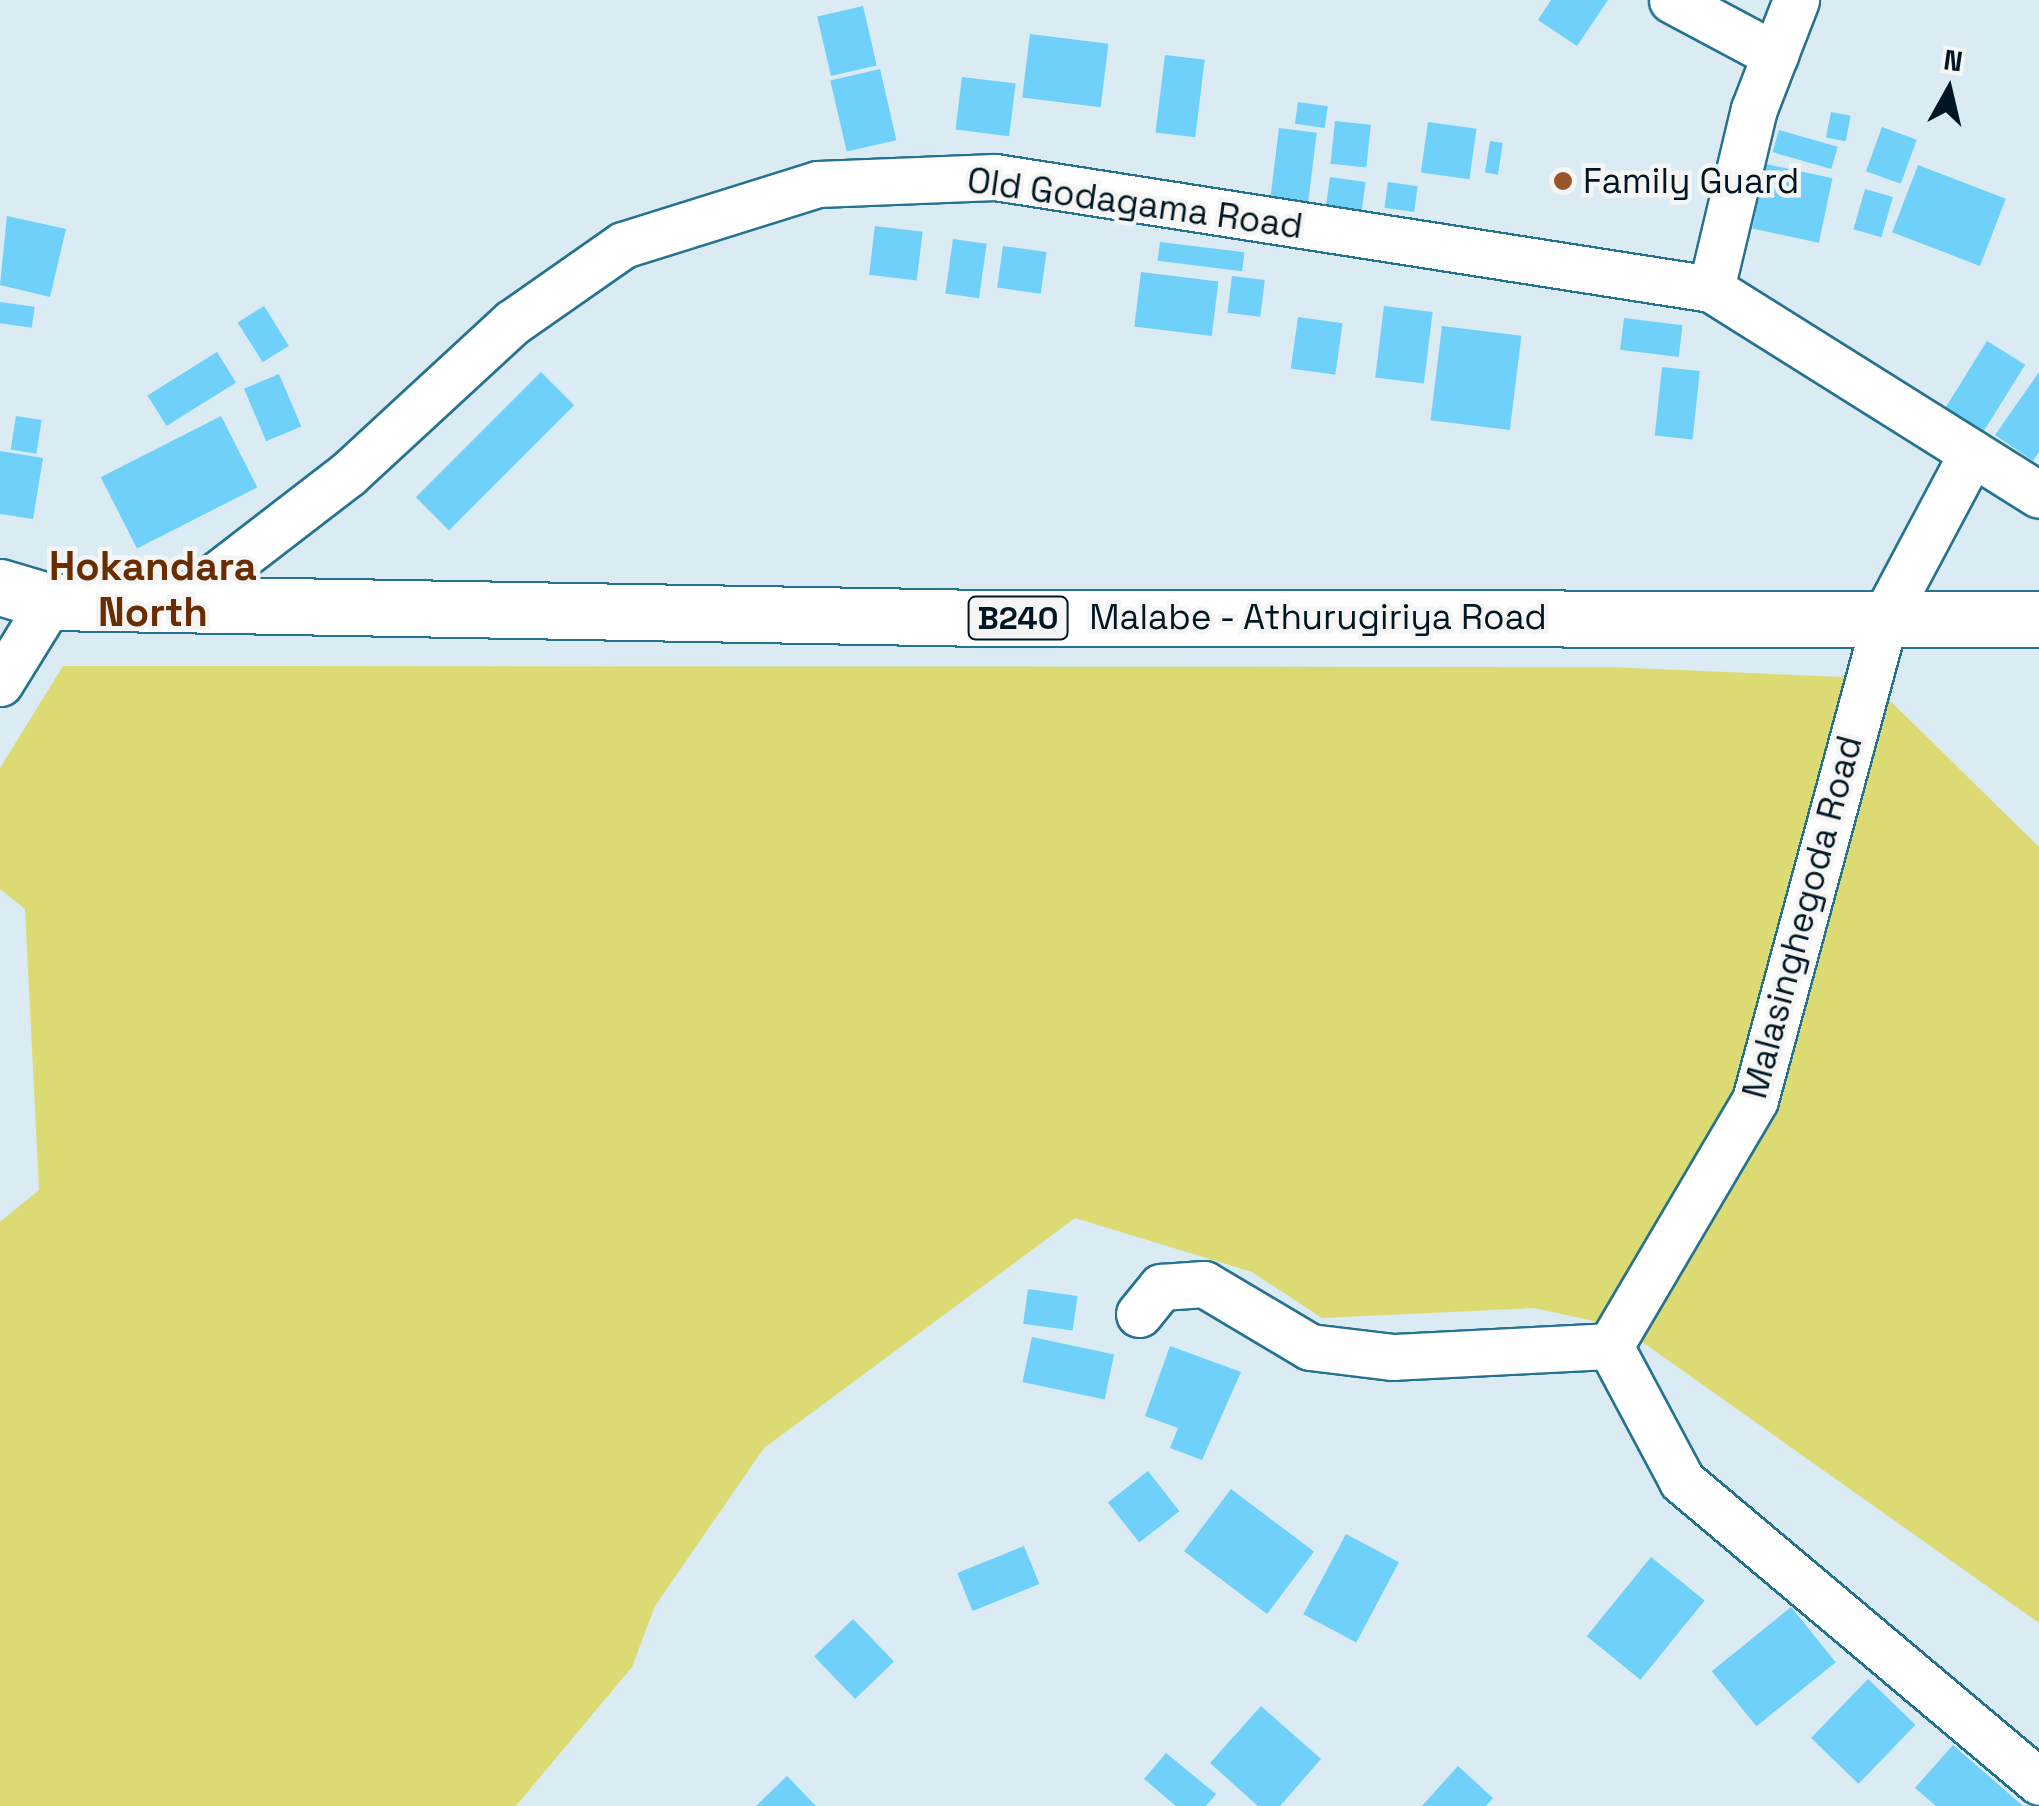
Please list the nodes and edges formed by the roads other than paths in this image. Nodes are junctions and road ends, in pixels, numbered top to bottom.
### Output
1 (1672, 0) edge
2 (1796, 0) edge
3 (1775, 56) junction
4 (1711, 289) junction
5 (1972, 453) junction
6 (2039, 496) edge
7 (25, 594) edge
8 (183, 601) junction
9 (1886, 615) junction
10 (2039, 618) edge
11 (0, 683) edge
12 (1139, 1314) dead end
13 (1610, 1346) junction
14 (2039, 1782) edge

1 - 3 street
2 - 3 street
3 - 4 street
4 - 5 street, Old Godagama Road
4 - 8 street, Old Godagama Road
5 - 6 street, Old Godagama Road
5 - 9 street, Malasinghegoda Road
7 - 8 main road, Malabe - Athurugiriya Road / B240
7 - 11 street
8 - 9 main road, Malabe - Athurugiriya Road / B240
9 - 10 main road, Malabe - Athurugiriya Road / B240
9 - 13 street, Malasinghegoda Road
12 - 13 street
13 - 14 street

